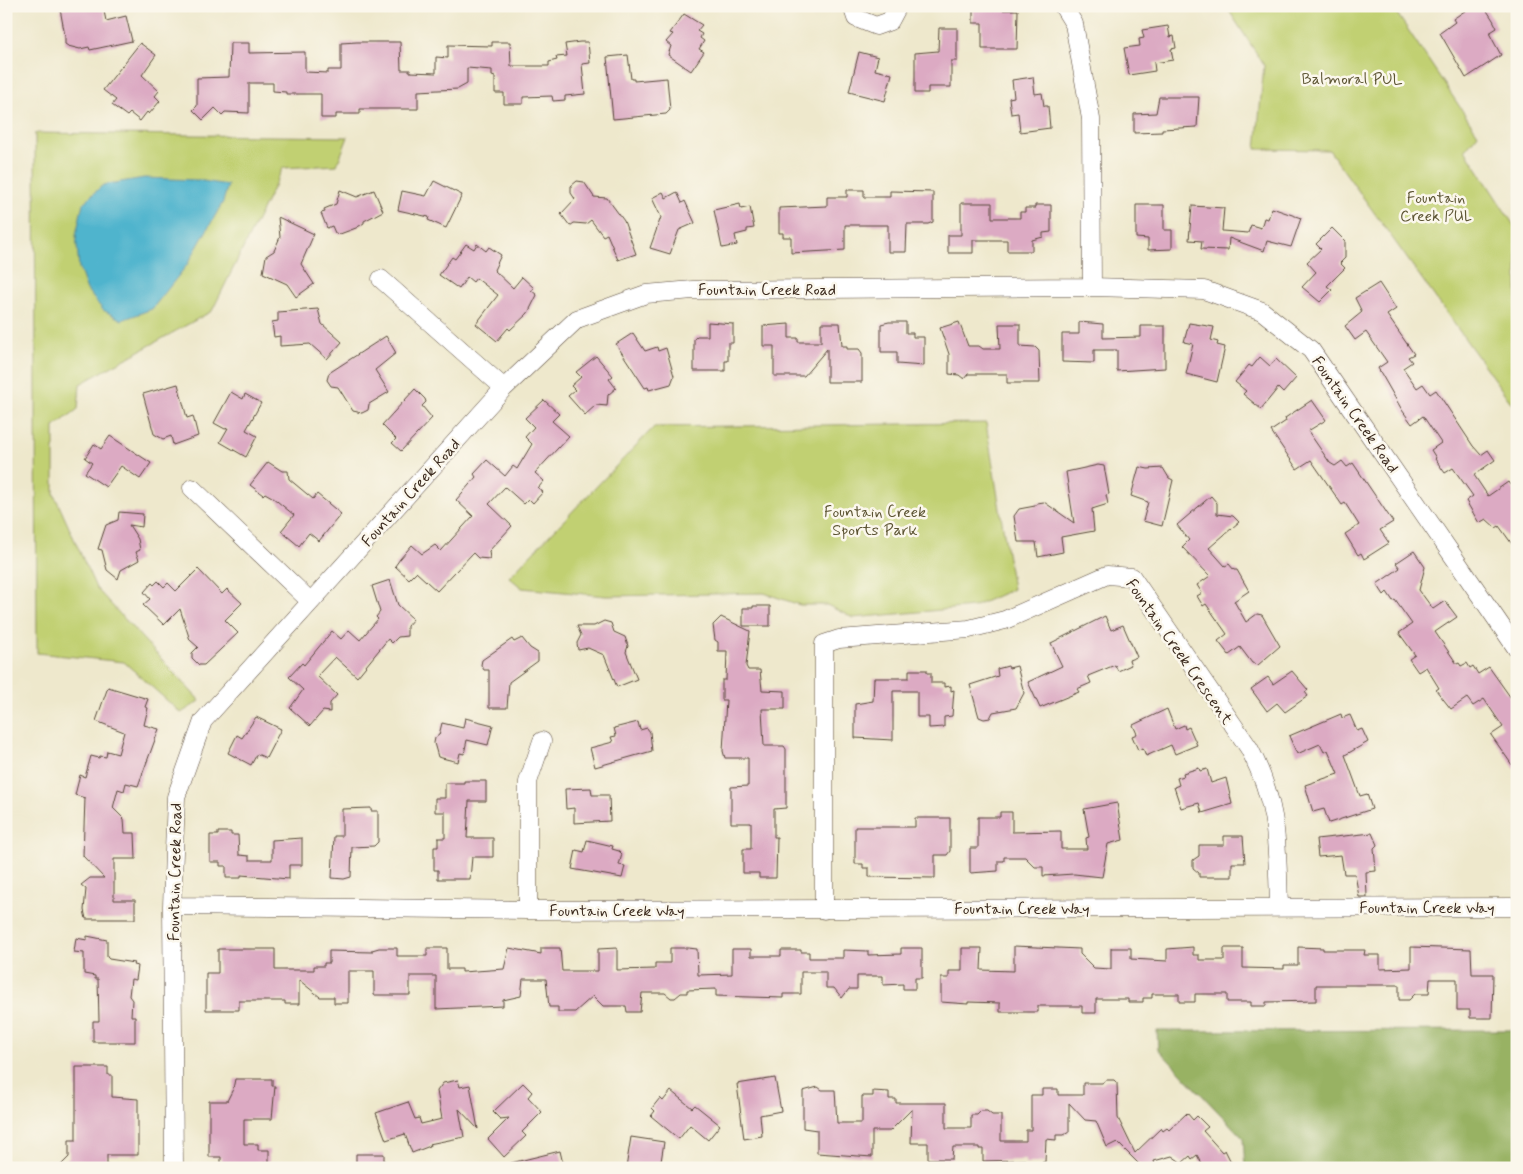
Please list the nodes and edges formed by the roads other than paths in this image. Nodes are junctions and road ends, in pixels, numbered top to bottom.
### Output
1 (852, 6) edge
2 (898, 6) edge
3 (1063, 6) edge
4 (381, 279) dead end
5 (1092, 286) junction
6 (504, 388) junction
7 (192, 488) dead end
8 (310, 601) junction
9 (1517, 649) edge
10 (542, 741) dead end
11 (172, 906) junction
12 (1279, 906) junction
13 (1517, 907) edge
14 (528, 910) junction
15 (824, 910) junction
16 (174, 1168) edge

1 - 2 street
3 - 5 street
4 - 6 street
5 - 6 street, Fountain Creek Road
5 - 9 street, Fountain Creek Road
6 - 8 street, Fountain Creek Road
7 - 8 street
8 - 11 street, Fountain Creek Road
10 - 14 street, Fountain Creek Way
11 - 14 street, Fountain Creek Way
11 - 16 street, Fountain Creek Road
12 - 13 street, Fountain Creek Way
12 - 15 street, Fountain Creek Way
12 - 15 street, Fountain Creek Crescent
14 - 15 street, Fountain Creek Way

